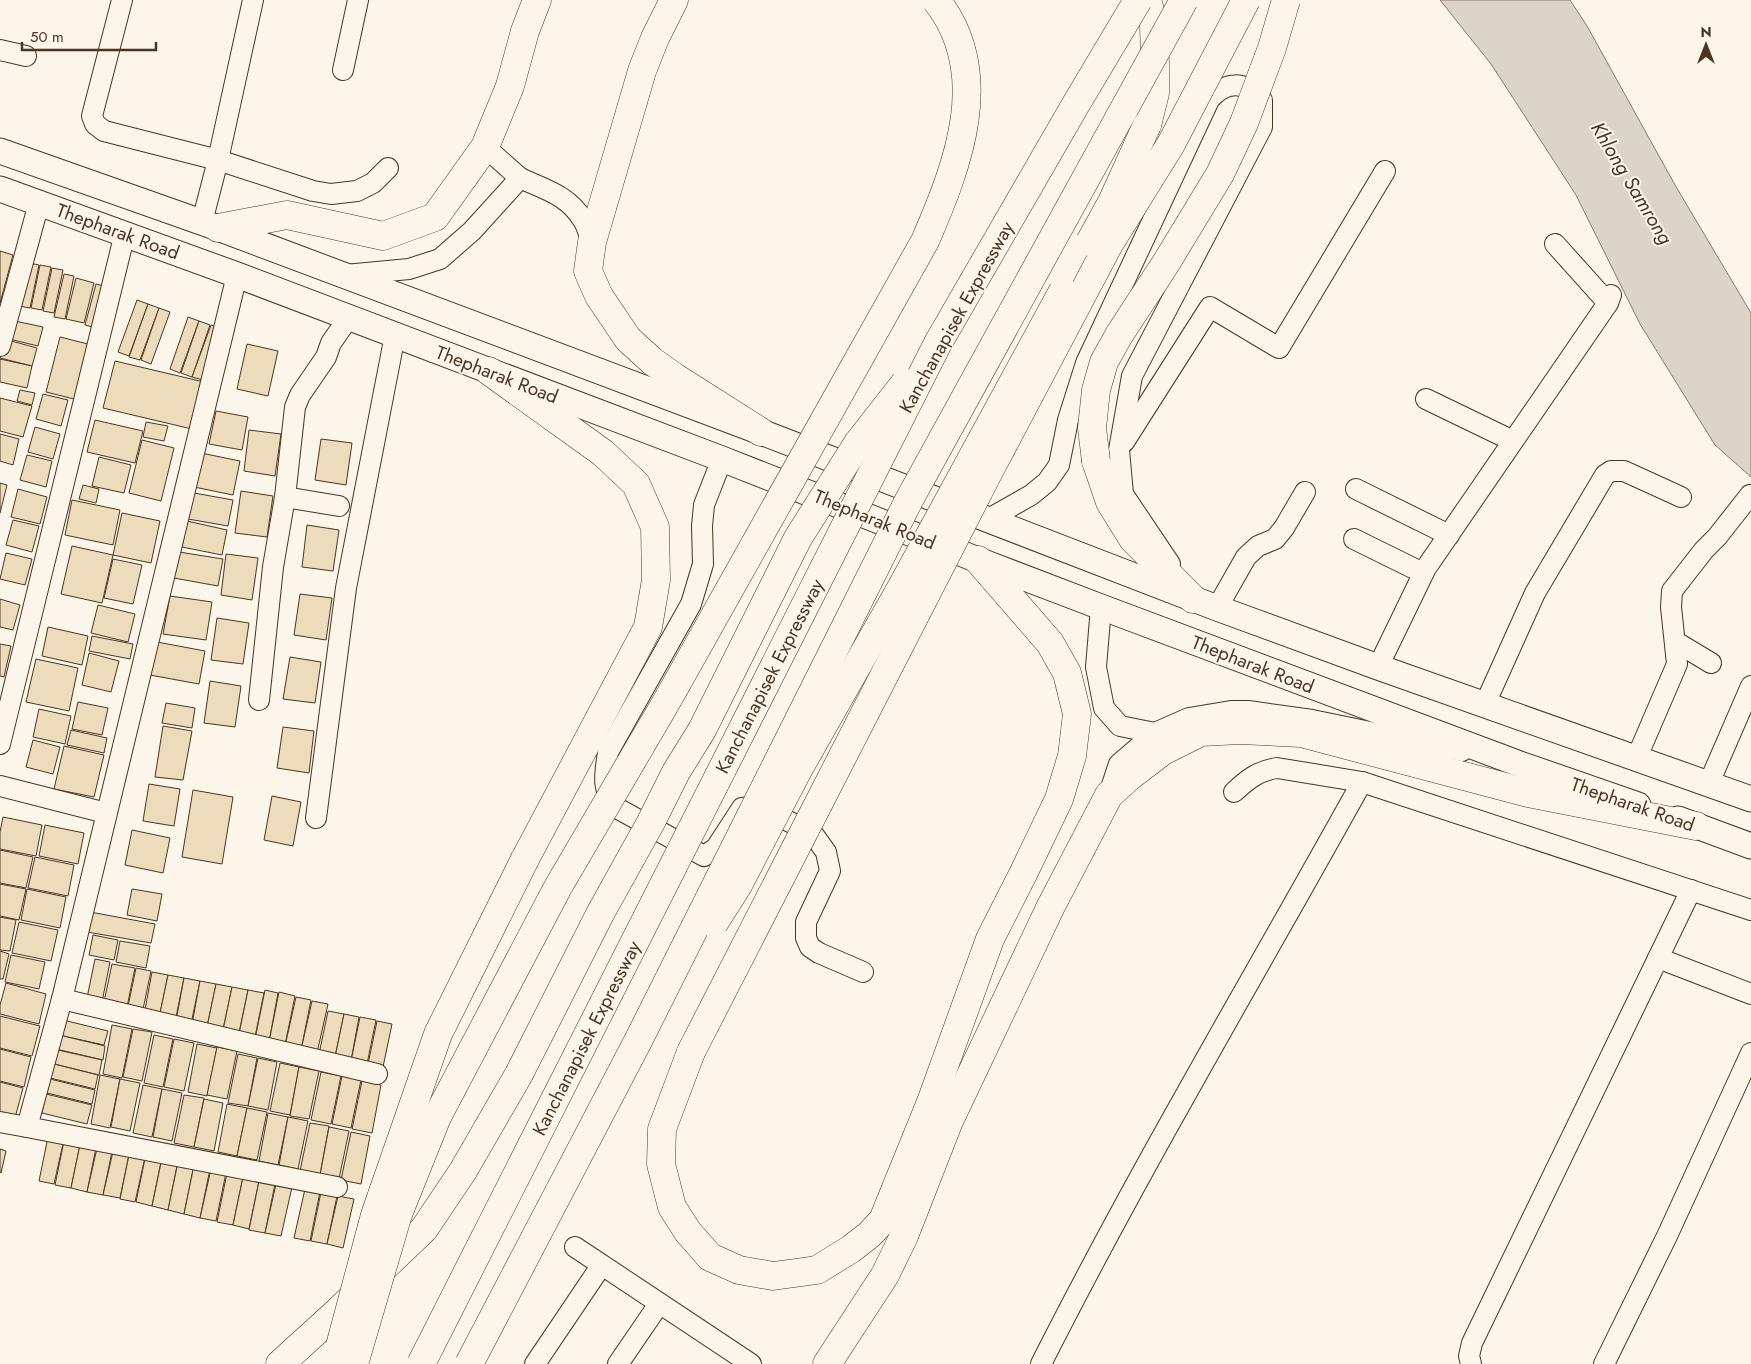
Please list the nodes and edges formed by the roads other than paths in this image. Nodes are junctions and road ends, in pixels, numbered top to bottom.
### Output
1 (122, 0) edge
2 (253, 0) edge
3 (358, 0) edge
4 (537, 0) edge
5 (548, 0) edge
6 (674, 0) edge
7 (936, 0) edge
8 (1138, 0) edge
9 (1147, 0) edge
10 (1184, 0) edge
11 (1246, 0) edge
12 (1286, 0) edge
13 (526, 31) junction
14 (0, 50) edge
15 (26, 56) dead end
16 (343, 70) dead end
17 (485, 147) junction
18 (0, 151) edge
19 (218, 160) junction
20 (388, 168) dead end
21 (1385, 171) dead end
22 (520, 178) junction
23 (0, 189) edge
24 (39, 203) junction
25 (210, 225) junction
26 (125, 234) junction
27 (592, 242) junction
28 (1555, 244) dead end
29 (238, 275) junction
30 (343, 275) junction
31 (348, 317) junction
32 (395, 335) junction
33 (938, 343) junction
34 (0, 346) edge
35 (489, 371) junction
36 (1426, 399) dead end
37 (761, 432) junction
38 (1513, 441) junction
39 (1107, 455) junction
40 (722, 459) junction
41 (1356, 489) dead end
42 (1305, 492) dead end
43 (1750, 495) dead end
44 (1681, 496) dead end
45 (285, 497) junction
46 (339, 506) dead end
47 (987, 520) junction
48 (1449, 535) junction
49 (1354, 539) dead end
50 (978, 560) junction
51 (1423, 573) junction
52 (1205, 603) junction
53 (1101, 607) junction
54 (1676, 642) junction
55 (1712, 663) dead end
56 (1378, 667) junction
57 (1751, 686) edge
58 (259, 700) dead end
59 (1485, 704) junction
60 (1155, 733) junction
61 (0, 744) edge
62 (1636, 757) junction
63 (1518, 763) junction
64 (1362, 782) junction
65 (1709, 783) junction
66 (0, 786) edge
67 (1234, 792) dead end
68 (1109, 795) junction
69 (1751, 799) edge
70 (106, 813) junction
71 (316, 818) dead end
72 (1696, 826) junction
73 (1751, 846) edge
74 (1692, 890) junction
75 (1751, 910) edge
76 (1658, 958) junction
77 (863, 972) dead end
78 (1751, 994) edge
79 (62, 999) junction
80 (638, 1041) junction
81 (1751, 1053) edge
82 (377, 1074) dead end
83 (0, 1122) edge
84 (27, 1127) junction
85 (337, 1187) dead end
86 (575, 1247) dead end
87 (601, 1266) junction
88 (659, 1304) junction
89 (280, 1364) edge
90 (336, 1364) edge
91 (354, 1364) edge
92 (420, 1364) edge
93 (469, 1364) edge
94 (535, 1364) edge
95 (618, 1364) edge
96 (751, 1364) edge
97 (827, 1364) edge
98 (1041, 1364) edge
99 (1471, 1364) edge
100 (1604, 1364) edge

1 - 19 street
2 - 19 street
3 - 16 street
4 - 13 highway
5 - 13 highway
6 - 27 highway
7 - 91 highway, bridge
8 - 33 highway, Kanchanapisek Expressway, bridge
9 - 80 highway, bridge
10 - 80 highway, bridge
11 - 50 highway, bridge
12 - 39 highway, bridge
13 - 17 highway
14 - 15 street
17 - 22 street
17 - 25 highway
18 - 25 main road, Thepharak Road
19 - 20 street
19 - 25 street
21 - 39 street
22 - 27 street
22 - 30 street
23 - 24 main road, Thepharak Road
24 - 26 main road, Thepharak Road
24 - 34 street
25 - 30 main road, Thepharak Road
26 - 29 main road, Thepharak Road
26 - 61 street
27 - 37 highway
28 - 38 street
29 - 31 main road, Thepharak Road
29 - 70 street
30 - 37 main road, Thepharak Road
31 - 32 main road, Thepharak Road
31 - 45 street
32 - 35 main road, Thepharak Road
32 - 71 street
33 - 89 highway, bridge
33 - 92 highway, Kanchanapisek Expressway, bridge
35 - 40 main road, Thepharak Road
35 - 90 highway, bridge
36 - 38 street
37 - 47 main road, Thepharak Road
38 - 48 street
39 - 47 street
39 - 52 highway
40 - 50 main road, Thepharak Road
40 - 77 street
41 - 48 street
42 - 52 street
43 - 54 street
44 - 59 street
45 - 46 street
45 - 58 street
47 - 52 main road, Thepharak Road
48 - 51 street
49 - 51 street
50 - 53 main road, Thepharak Road
51 - 56 street
52 - 56 main road, Thepharak Road
53 - 60 street
53 - 63 main road, Thepharak Road
54 - 55 street
54 - 62 street
56 - 59 main road, Thepharak Road
57 - 65 street
59 - 62 main road, Thepharak Road
60 - 63 street
60 - 68 street
62 - 65 main road, Thepharak Road
63 - 72 main road, Thepharak Road
64 - 67 street
64 - 74 street
64 - 98 street
65 - 69 main road, Thepharak Road
66 - 70 street
68 - 72 highway
68 - 97 highway
70 - 79 street
72 - 73 main road, Thepharak Road
74 - 75 street
74 - 76 street
76 - 78 street
76 - 99 street
79 - 82 street
79 - 84 street
80 - 93 highway, bridge
81 - 100 street
83 - 84 street
84 - 85 street
86 - 87 street
87 - 88 street
87 - 94 street
88 - 95 street
88 - 96 street

